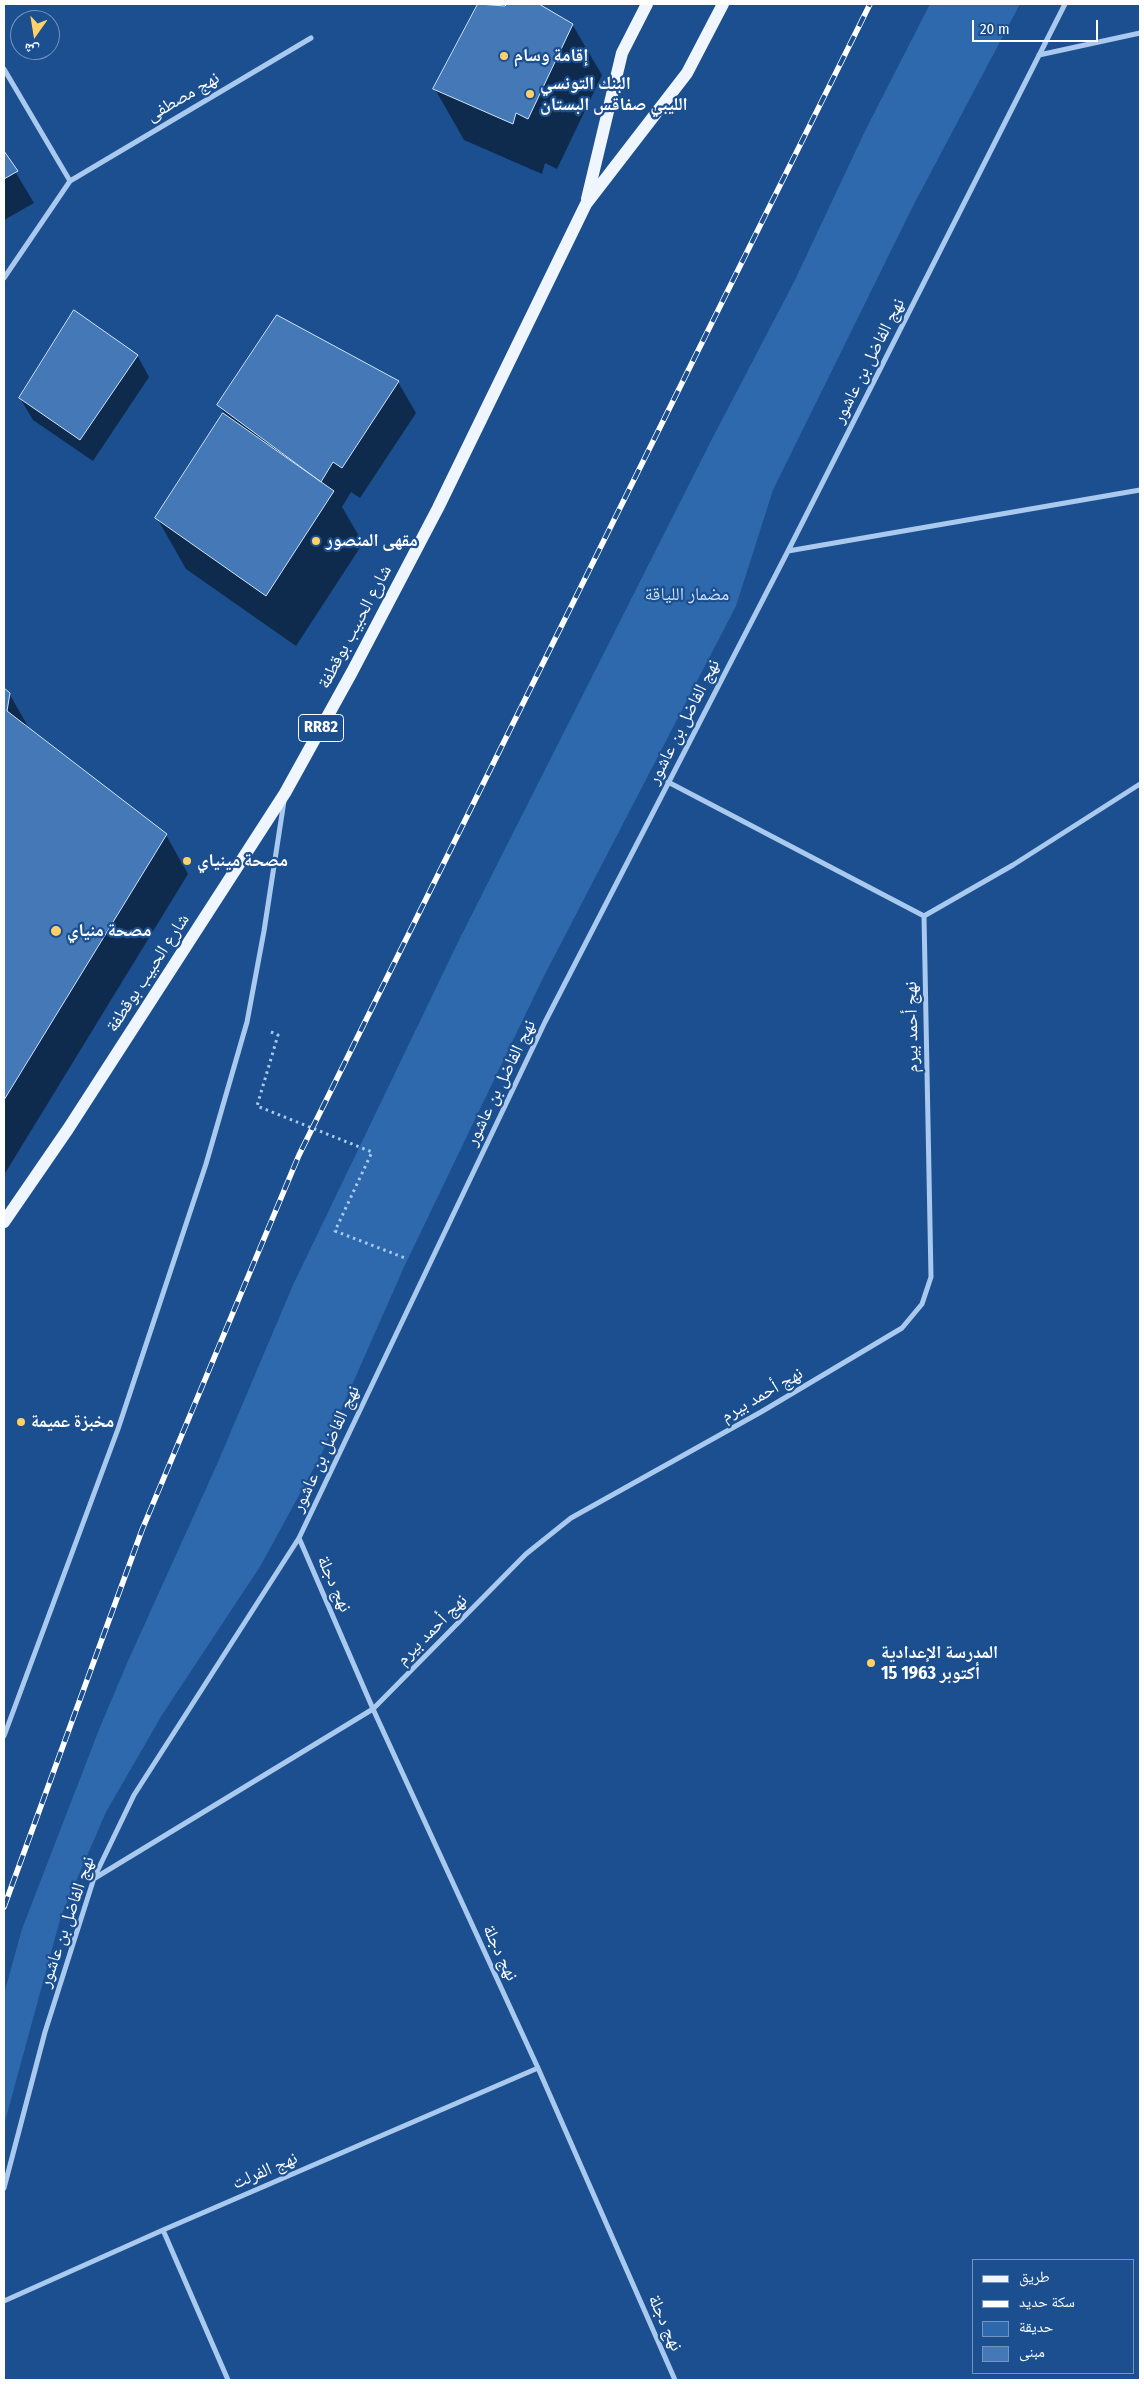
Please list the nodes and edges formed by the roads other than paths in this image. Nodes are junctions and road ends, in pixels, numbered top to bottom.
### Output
1 (647, 4) edge
2 (723, 4) edge
3 (1065, 4) edge
4 (1140, 33) edge
5 (311, 38) dead end
6 (1039, 55) junction
7 (4, 69) edge
8 (70, 181) junction
9 (586, 204) junction
10 (4, 278) edge
11 (1140, 490) edge
12 (788, 552) junction
13 (668, 782) junction
14 (1140, 784) edge
15 (286, 794) junction
16 (924, 916) junction
17 (4, 1222) edge
18 (298, 1538) junction
19 (373, 1709) junction
20 (4, 1736) edge
21 (94, 1878) junction
22 (538, 2068) junction
23 (4, 2188) edge
24 (163, 2230) junction
25 (4, 2301) edge
26 (228, 2380) edge
27 (675, 2380) edge

1 - 9 main road, شارع الحبيب بوقطفة / RR82
2 - 9 main road, شارع الحبيب بوقطفة / RR82
3 - 6 street, نهج الفاضل بن عاشور
4 - 6 street
5 - 8 street, نهج مصطفى
6 - 12 street, نهج الفاضل بن عاشور
7 - 8 street
8 - 10 street, نهج مصطفى
9 - 15 main road, شارع الحبيب بوقطفة / RR82
11 - 12 street
12 - 13 street, نهج الفاضل بن عاشور
13 - 16 street
13 - 18 street, نهج الفاضل بن عاشور
14 - 16 street
15 - 17 main road, شارع الحبيب بوقطفة / RR82
15 - 20 street
16 - 19 street, نهج أحمد بيرم
18 - 19 street, نهج دجلة
18 - 21 street, نهج الفاضل بن عاشور
19 - 21 street, نهج أحمد بيرم
19 - 22 street, نهج دجلة
21 - 23 street, نهج الفاضل بن عاشور
22 - 24 street, نهج الفرلت
22 - 27 street, نهج دجلة
24 - 25 street, نهج الفرلت
24 - 26 street

